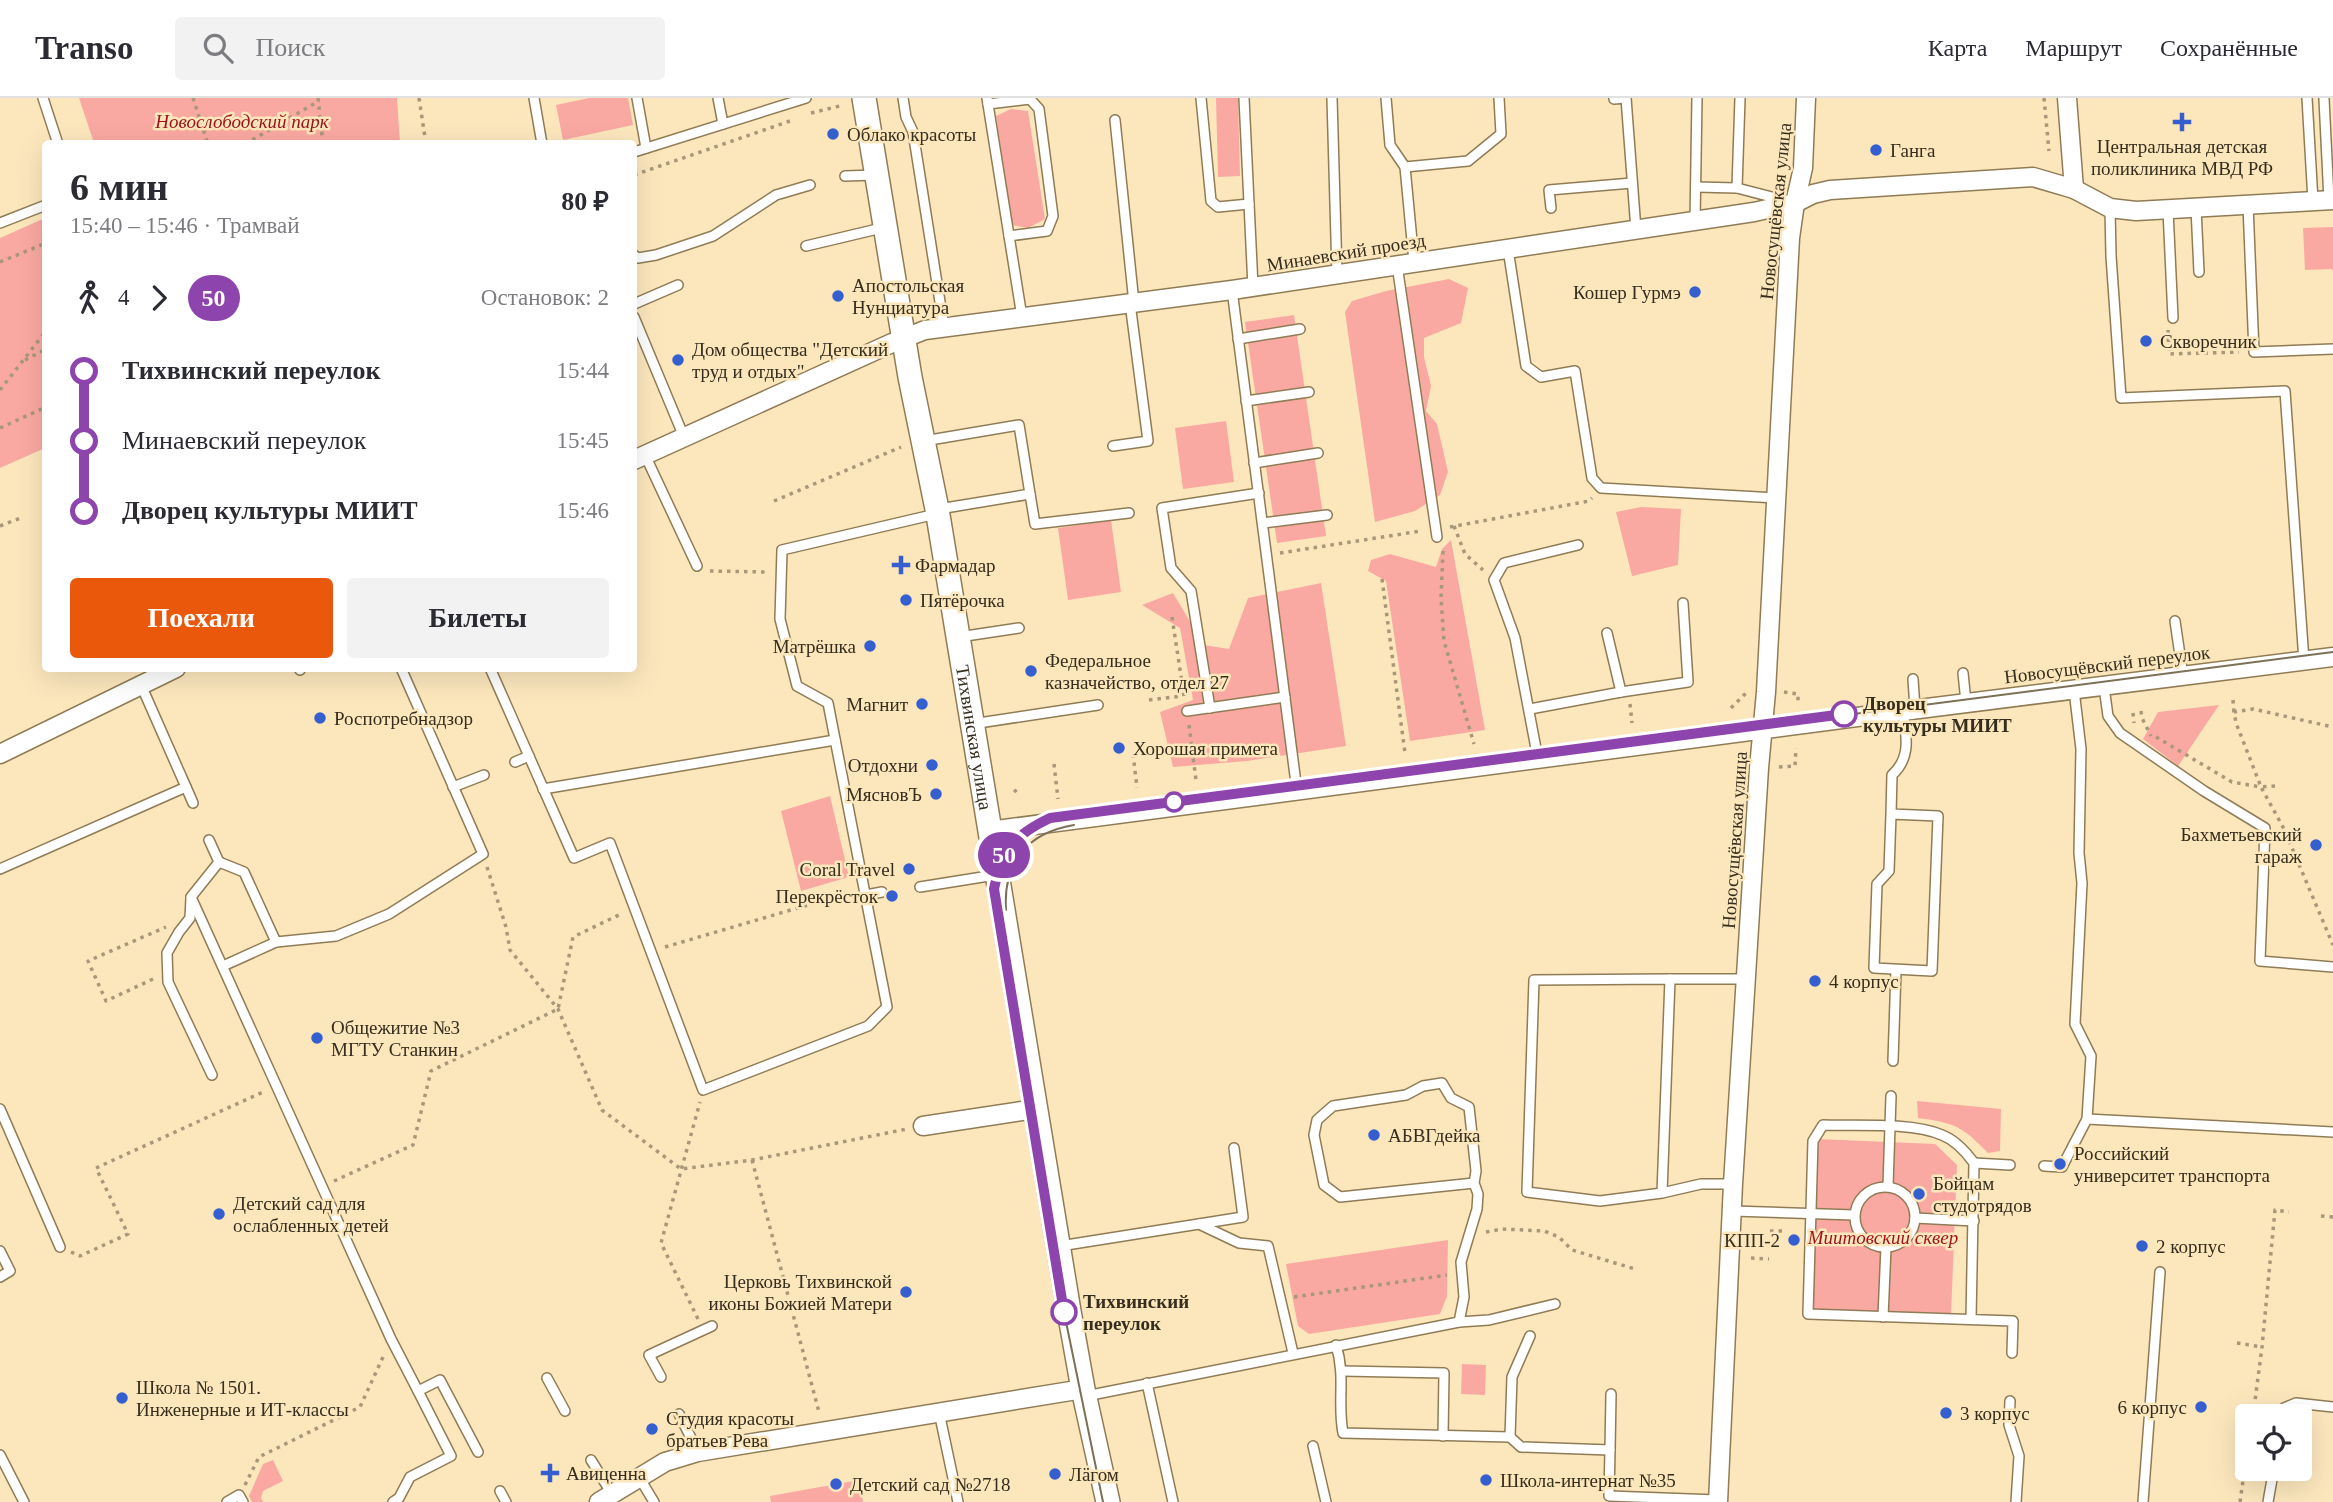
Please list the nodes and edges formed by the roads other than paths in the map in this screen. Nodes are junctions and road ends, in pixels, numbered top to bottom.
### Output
1 (43, 98) edge
2 (534, 98) edge
3 (637, 98) edge
4 (718, 98) edge
5 (806, 98) edge
6 (904, 98) edge
7 (1201, 98) edge
8 (1244, 98) edge
9 (1332, 98) edge
10 (1386, 98) edge
11 (1499, 98) edge
12 (1626, 98) edge
13 (1697, 98) edge
14 (1740, 98) edge
15 (1806, 98) edge
16 (2067, 98) edge
17 (2307, 98) edge
18 (1614, 99) edge
19 (2324, 99) edge
20 (855, 101) edge
21 (987, 101) edge
22 (1115, 120) dead end
23 (723, 124) junction
24 (57, 140) edge
25 (541, 140) edge
26 (646, 148) junction
27 (637, 151) edge
28 (1405, 167) junction
29 (877, 175) junction
30 (845, 176) dead end
31 (1632, 183) junction
32 (810, 185) dead end
33 (1696, 187) junction
34 (1737, 188) junction
35 (2074, 190) junction
36 (2325, 200) edge
37 (1795, 203) junction
38 (1249, 204) junction
39 (2248, 205) junction
40 (42, 207) edge
41 (1551, 208) dead end
42 (2110, 208) junction
43 (2196, 208) junction
44 (2168, 210) junction
45 (1695, 221) junction
46 (0, 223) edge
47 (886, 227) junction
48 (1636, 230) junction
49 (1009, 236) junction
50 (806, 246) dead end
51 (1508, 249) junction
52 (637, 257) edge
53 (1406, 264) junction
54 (2199, 272) dead end
55 (1337, 274) junction
56 (678, 285) dead end
57 (1253, 287) junction
58 (1232, 290) junction
59 (637, 303) edge
60 (1132, 303) junction
61 (1022, 317) junction
62 (2170, 322) road end
63 (637, 324) edge
64 (944, 327) junction
65 (1300, 330) dead end
66 (904, 338) junction
67 (1238, 339) junction
68 (2333, 349) edge
69 (1309, 392) dead end
70 (1246, 401) junction
71 (684, 437) junction
72 (913, 443) junction
73 (1113, 446) dead end
74 (1318, 453) dead end
75 (639, 458) edge
76 (1254, 463) junction
77 (1259, 493) junction
78 (1030, 494) junction
79 (1776, 498) junction
80 (937, 511) junction
81 (1129, 513) dead end
82 (1327, 515) dead end
83 (1263, 523) junction
84 (1440, 538) road end
85 (1578, 545) dead end
86 (697, 566) road end
87 (1683, 603) dead end
88 (2175, 621) dead end
89 (1019, 628) dead end
90 (1607, 633) dead end
91 (958, 637) junction
92 (2333, 657) edge
93 (2304, 661) junction
94 (168, 672) edge
95 (403, 672) edge
96 (492, 672) edge
97 (1963, 673) dead end
98 (2183, 676) junction
99 (1913, 679) dead end
100 (141, 685) junction
101 (2104, 687) junction
102 (2074, 690) junction
103 (1621, 692) junction
104 (1285, 697) junction
105 (1966, 702) junction
106 (1098, 705) dead end
107 (1210, 708) junction
108 (1530, 709) junction
109 (1909, 710) junction
110 (1186, 711) dead end
111 (971, 724) junction
112 (1762, 730) junction
113 (835, 740) junction
114 (0, 754) edge
115 (528, 756) junction
116 (1538, 760) junction
117 (515, 762) dead end
118 (484, 775) dead end
119 (186, 787) junction
120 (453, 787) junction
121 (543, 789) junction
122 (1297, 791) junction
123 (193, 803) dead end
124 (1891, 814) junction
125 (989, 831) junction
126 (209, 840) dead end
127 (219, 862) junction
128 (0, 869) edge
129 (996, 874) junction
130 (920, 887) dead end
131 (865, 892) junction
132 (882, 892) dead end
133 (191, 897) junction
134 (276, 942) junction
135 (223, 966) junction
136 (2333, 967) edge
137 (1896, 970) junction
138 (1670, 979) junction
139 (1746, 979) junction
140 (1893, 1061) dead end
141 (212, 1075) dead end
142 (1891, 1096) dead end
143 (0, 1109) edge
144 (1035, 1109) junction
145 (2087, 1119) junction
146 (920, 1127) road end
147 (1890, 1128) junction
148 (2333, 1132) edge
149 (1234, 1148) dead end
150 (1975, 1163) junction
151 (2010, 1165) dead end
152 (2043, 1166) dead end
153 (1475, 1183) junction
154 (1733, 1184) junction
155 (1888, 1186) junction
156 (1662, 1193) junction
157 (1733, 1211) junction
158 (1811, 1213) junction
159 (1854, 1215) junction
160 (1974, 1216) junction
161 (1915, 1218) junction
162 (1199, 1224) junction
163 (1058, 1246) junction
164 (60, 1247) road end
165 (1886, 1247) junction
166 (0, 1251) edge
167 (2160, 1272) dead end
168 (0, 1277) edge
169 (1555, 1304) dead end
170 (1883, 1317) junction
171 (1971, 1319) junction
172 (1459, 1322) junction
173 (708, 1328) road end
174 (1530, 1336) dead end
175 (1336, 1345) junction
176 (1293, 1353) junction
177 (2012, 1353) dead end
178 (1342, 1371) junction
179 (661, 1377) dead end
180 (547, 1378) dead end
181 (1147, 1383) junction
182 (418, 1391) junction
183 (1084, 1393) junction
184 (1611, 1394) dead end
185 (2010, 1401) dead end
186 (2312, 1406) edge
187 (2333, 1408) edge
188 (565, 1412) dead end
189 (939, 1412) junction
190 (679, 1414) dead end
191 (1443, 1436) junction
192 (1510, 1437) junction
193 (1313, 1446) dead end
194 (1610, 1450) junction
195 (478, 1452) dead end
196 (698, 1452) junction
197 (0, 1455) edge
198 (591, 1460) dead end
199 (639, 1478) junction
200 (2272, 1481) edge
201 (500, 1491) dead end
202 (605, 1498) edge
203 (241, 1499) edge
204 (1718, 1501) edge
205 (24, 1502) edge
206 (227, 1502) edge
207 (393, 1502) edge
208 (506, 1502) edge
209 (654, 1502) edge
210 (958, 1502) edge
211 (1108, 1502) edge
212 (1173, 1502) edge
213 (1326, 1502) edge
214 (2017, 1502) edge
215 (2143, 1502) edge
216 (2268, 1502) edge

1 - 24 lane
2 - 25 lane
3 - 26 lane
4 - 23 lane
5 - 23 lane
6 - 64 lane
7 - 38 lane
8 - 38 lane
9 - 55 lane
10 - 28 lane
11 - 28 lane
12 - 18 lane
12 - 31 lane
13 - 33 lane
14 - 34 lane
15 - 37 street, Новосущёвская улица
16 - 35 street
17 - 36 lane
19 - 36 lane
20 - 29 street, Тихвинская улица
21 - 49 lane
21 - 49 lane
22 - 60 lane
23 - 26 lane
26 - 27 lane
28 - 53 lane
29 - 30 lane
29 - 47 street, Тихвинская улица
31 - 41 lane
31 - 48 lane
32 - 52 lane
33 - 34 lane
33 - 45 lane
34 - 37 lane
35 - 37 street, Минаевский проезд
35 - 42 street, Минаевский проезд
36 - 39 street
37 - 45 street, Минаевский проезд
37 - 79 street, Новосущёвская улица
38 - 57 lane
39 - 43 street
39 - 68 lane
40 - 46 lane
42 - 44 street
42 - 93 lane
43 - 44 street
43 - 54 lane
44 - 62 lane
45 - 48 street, Минаевский проезд
47 - 50 lane
47 - 66 street, Тихвинская улица
48 - 51 street, Минаевский проезд
49 - 61 lane
51 - 53 street, Минаевский проезд
51 - 79 lane
53 - 55 street, Минаевский проезд
53 - 84 lane
55 - 57 street, Минаевский проезд
56 - 59 lane
57 - 58 street, Минаевский проезд
58 - 60 street, Минаевский проезд
58 - 67 lane
60 - 61 street, Минаевский проезд
60 - 73 lane
61 - 64 street, Минаевский проезд
63 - 71 lane
64 - 66 street, Минаевский проезд
65 - 67 lane
66 - 71 street, Минаевский проезд
66 - 72 street, Тихвинская улица
67 - 70 lane
69 - 70 lane
70 - 76 lane
71 - 75 street, Минаевский проезд
72 - 78 lane
72 - 80 street, Тихвинская улица
74 - 76 lane
75 - 86 lane
76 - 77 lane
77 - 83 lane
77 - 107 lane
78 - 80 lane
78 - 81 lane
79 - 112 street, Новосущёвская улица
80 - 91 street, Тихвинская улица
80 - 113 lane
82 - 83 lane
83 - 104 lane
85 - 108 lane
87 - 103 lane
88 - 98 lane
89 - 91 lane
90 - 103 lane
91 - 111 street, Тихвинская улица
92 - 93 street, Новосущёвский переулок
93 - 98 street, Новосущёвский переулок
94 - 100 street
95 - 120 lane
96 - 115 lane
97 - 105 lane
98 - 101 street, Новосущёвский переулок
99 - 109 lane
100 - 114 street
100 - 119 lane
101 - 102 street, Новосущёвский переулок
101 - 136 lane
102 - 105 street, Новосущёвский переулок
102 - 145 lane
103 - 108 lane
104 - 107 lane
104 - 122 lane
105 - 109 street, Новосущёвский переулок
106 - 111 lane
107 - 110 lane
108 - 116 lane
109 - 112 street, Новосущёвский переулок
109 - 124 lane
111 - 125 street, Тихвинская улица
112 - 116 street, Новосущёвский переулок
112 - 139 street, Новосущёвская улица
113 - 121 lane
113 - 131 lane
115 - 117 lane
115 - 121 lane
116 - 122 street, Новосущёвский переулок
118 - 120 lane
119 - 123 lane
119 - 128 lane
120 - 134 lane
121 - 131 lane
122 - 125 street, Новосущёвский переулок
124 - 137 lane
124 - 137 lane
125 - 129 street, Тихвинская улица
126 - 127 lane
127 - 133 lane
127 - 134 lane
129 - 130 lane
129 - 144 street, Тихвинская улица
131 - 132 lane
133 - 135 lane
133 - 141 lane
134 - 135 lane
135 - 182 lane
137 - 140 lane
138 - 139 lane
138 - 156 lane
138 - 156 lane
139 - 154 street, Новосущёвская улица
142 - 147 lane
143 - 164 lane
144 - 146 street
144 - 163 street, Тихвинская улица
145 - 148 lane
145 - 152 lane
147 - 150 lane
147 - 155 lane
147 - 158 lane
149 - 162 lane
150 - 151 lane
150 - 160 lane
153 - 153 lane
153 - 172 lane
154 - 156 lane
154 - 157 street, Новосущёвская улица
155 - 159 lane
155 - 161 lane
157 - 158 lane
157 - 204 street, Новосущёвская улица
158 - 159 lane
158 - 170 lane
159 - 165 lane
160 - 161 lane
160 - 171 lane
161 - 165 lane
162 - 163 lane
162 - 176 lane
163 - 183 street, Тихвинская улица
165 - 170 lane
166 - 168 lane
167 - 215 lane
169 - 172 lane
170 - 171 lane
171 - 177 lane
172 - 175 lane
173 - 179 lane
174 - 192 lane
175 - 176 lane
175 - 178 lane
176 - 181 lane
178 - 191 lane
178 - 191 lane
180 - 188 lane
181 - 183 lane
181 - 212 lane
182 - 195 lane
182 - 207 lane
183 - 189 street
183 - 211 street, Тихвинская улица
184 - 194 lane
185 - 214 lane
186 - 187 lane
189 - 196 street
189 - 210 lane
190 - 196 lane
191 - 192 lane
192 - 194 lane
193 - 213 lane
194 - 204 lane
196 - 199 street
197 - 205 lane
198 - 202 lane
199 - 202 street
199 - 209 lane
200 - 216 lane
201 - 208 lane
203 - 206 lane

